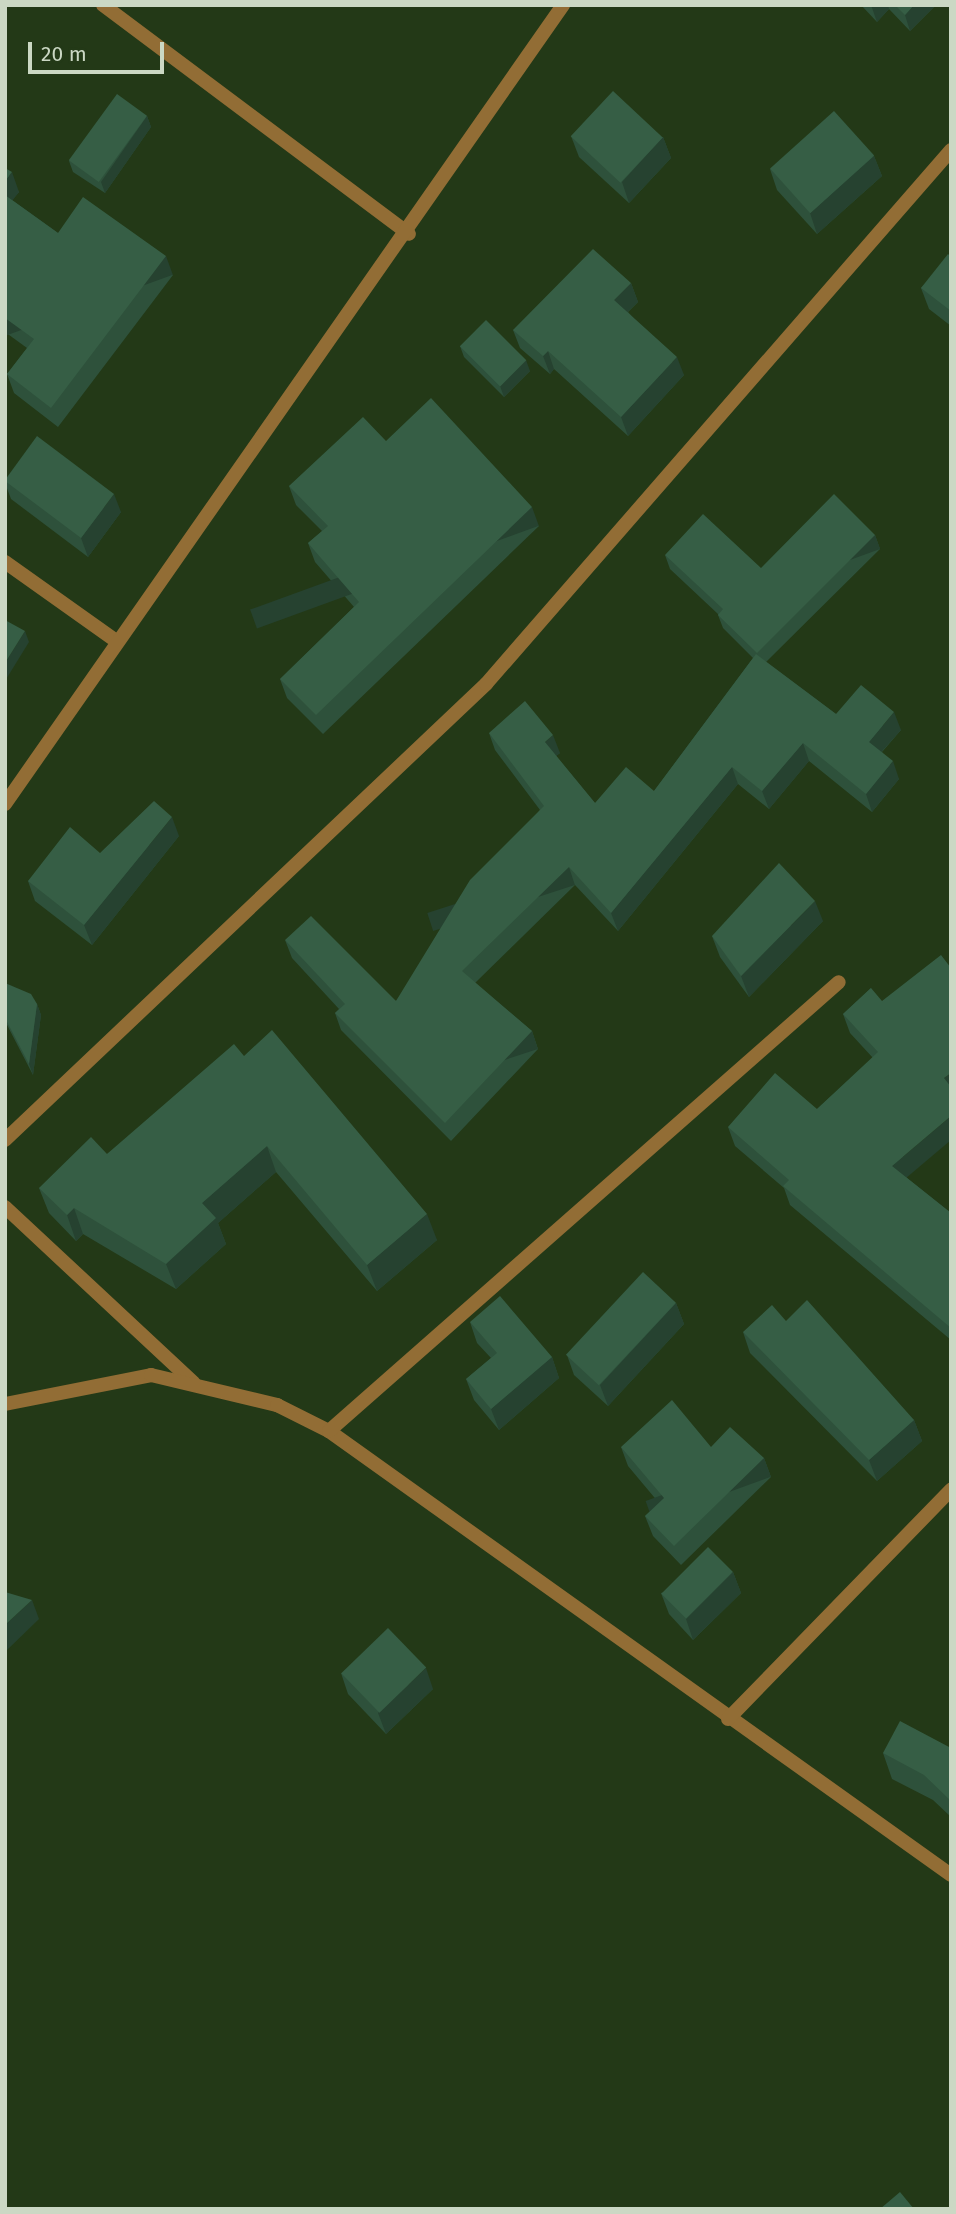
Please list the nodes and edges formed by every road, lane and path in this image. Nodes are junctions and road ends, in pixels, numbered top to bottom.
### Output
1 (103, 5) edge
2 (563, 5) edge
3 (951, 150) edge
4 (409, 233) junction
5 (5, 562) edge
6 (116, 640) junction
7 (5, 804) edge
8 (839, 982) dead end
9 (5, 1140) edge
10 (5, 1208) edge
11 (196, 1386) junction
12 (5, 1404) edge
13 (329, 1431) junction
14 (951, 1490) edge
15 (728, 1719) junction
16 (951, 1875) edge

1 - 4 street
2 - 4 street
3 - 9 street
4 - 6 street
5 - 6 street
6 - 7 street
8 - 13 street
10 - 11 street
11 - 12 street
11 - 13 street
13 - 15 street
14 - 15 street
15 - 16 street

